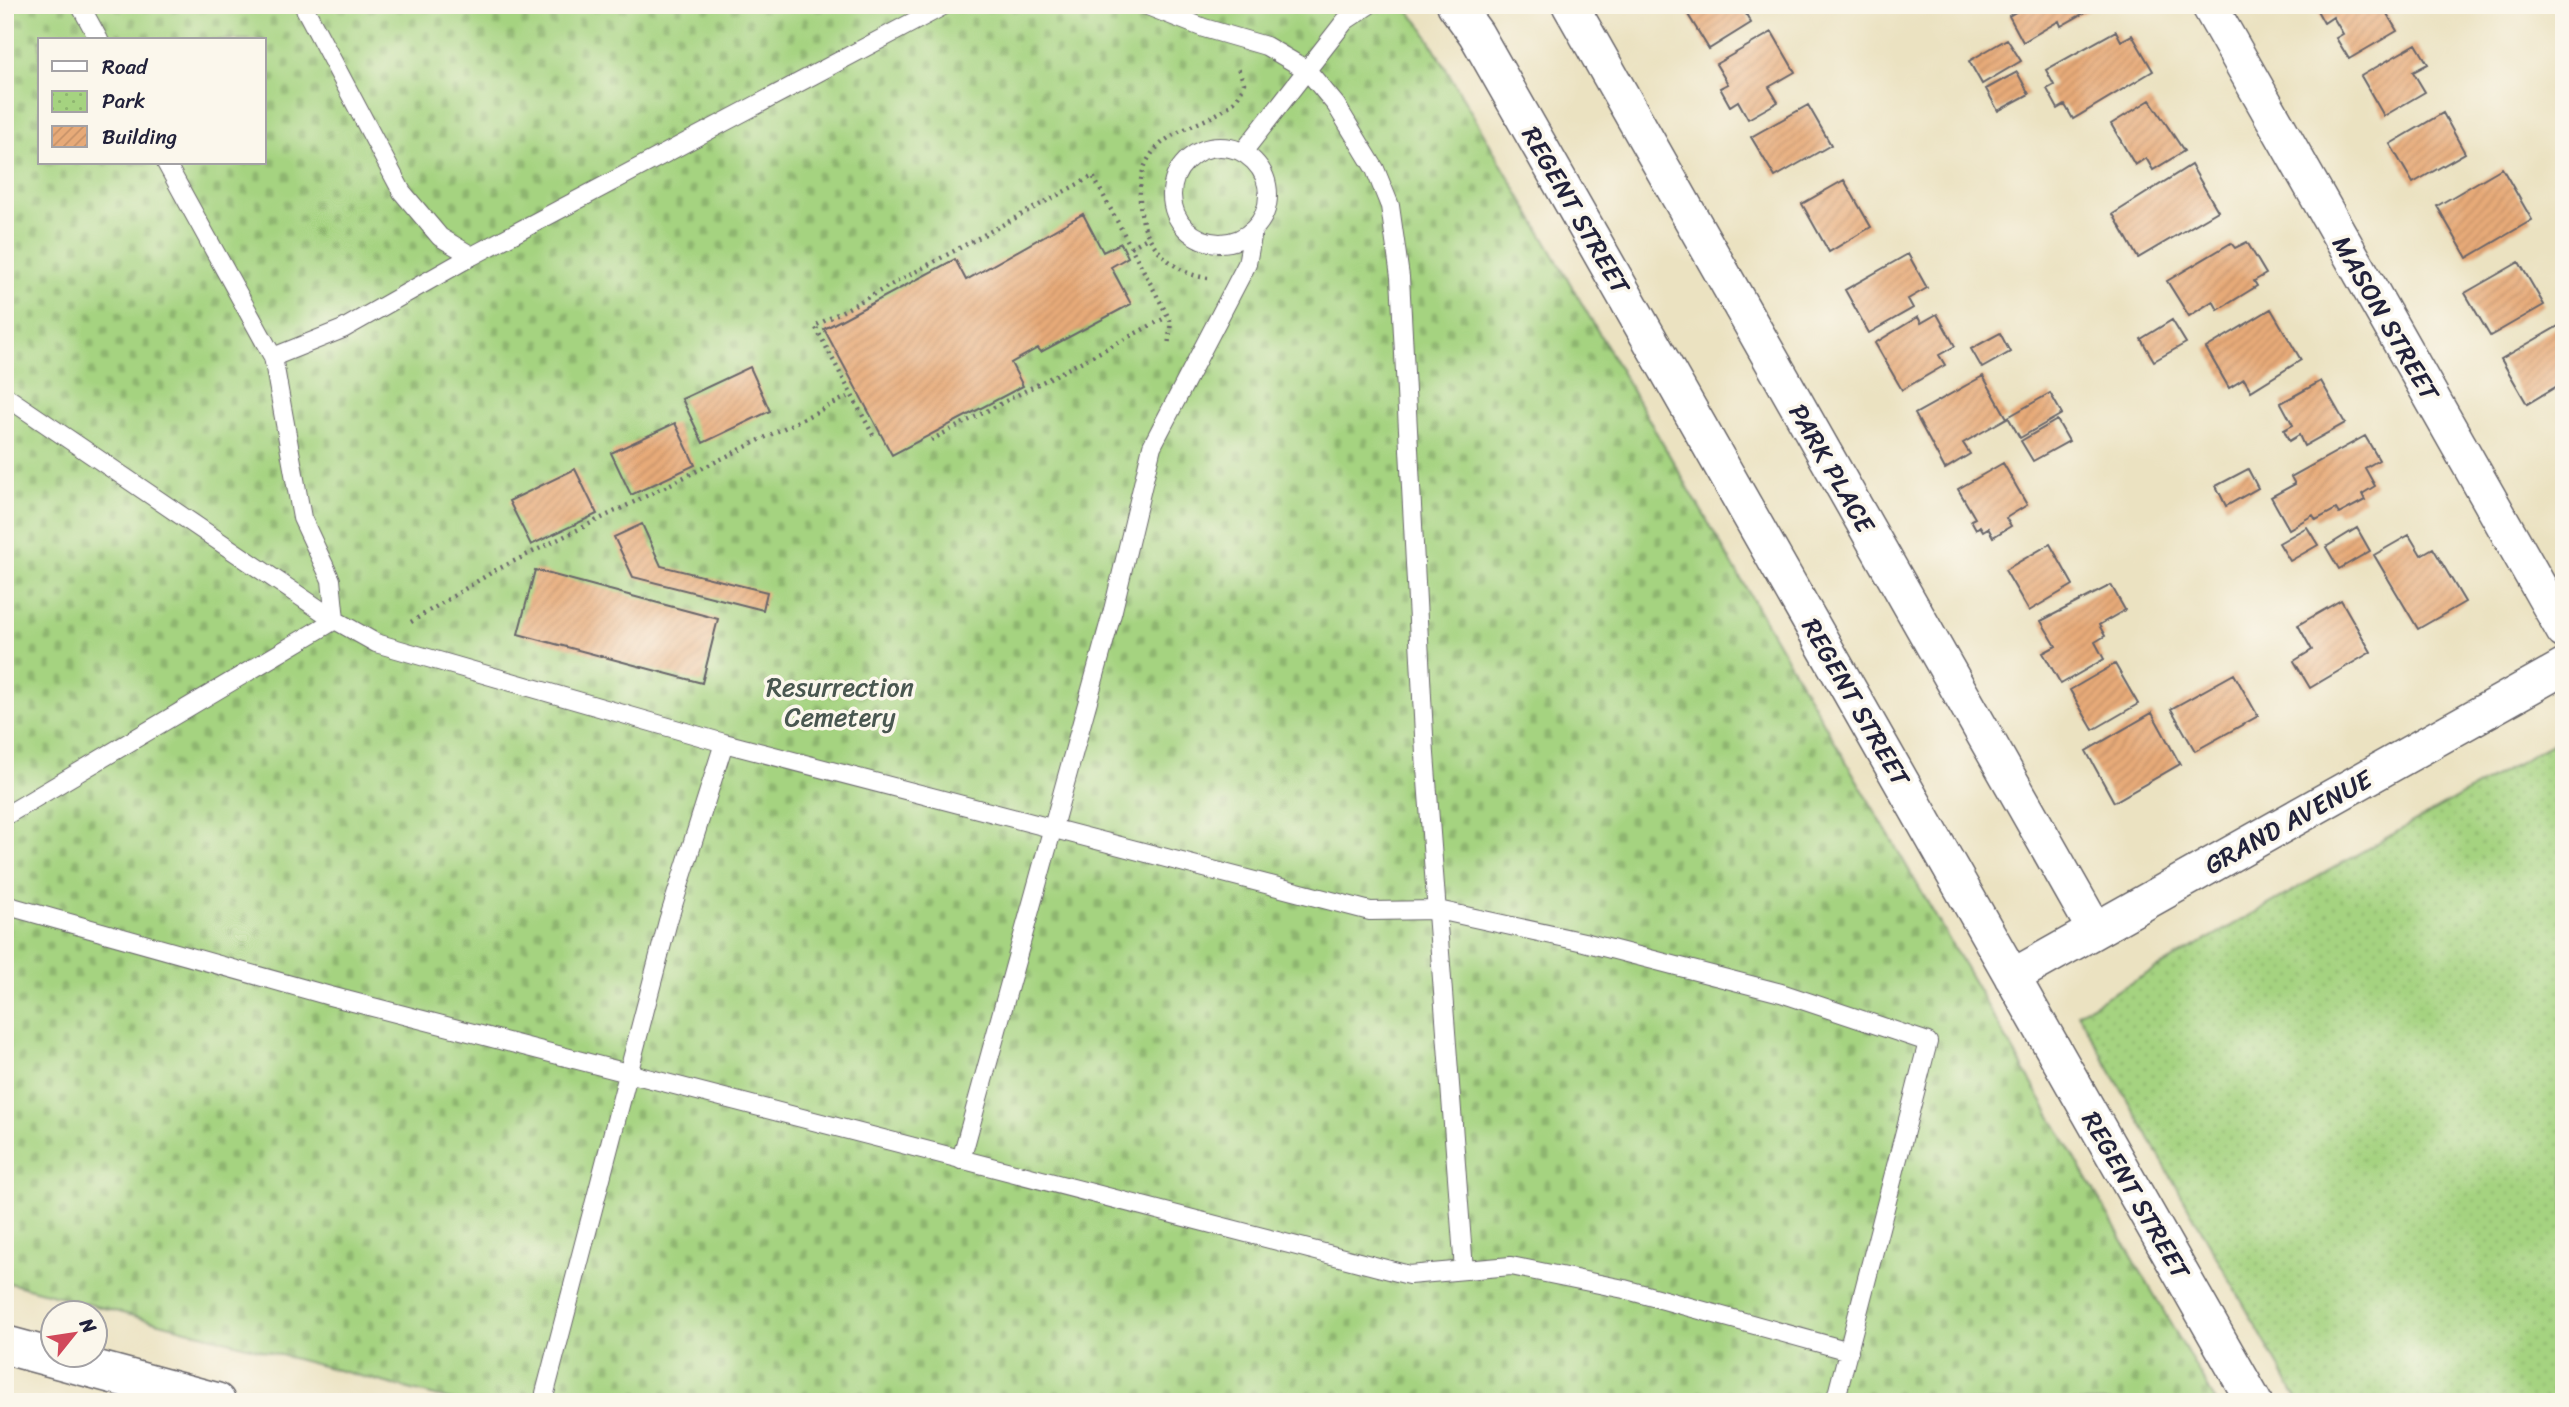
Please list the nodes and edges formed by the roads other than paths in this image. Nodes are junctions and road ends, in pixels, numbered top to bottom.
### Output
1 (80, 5) edge
2 (303, 5) edge
3 (945, 5) edge
4 (1145, 5) edge
5 (1369, 5) edge
6 (1455, 5) edge
7 (1570, 5) edge
8 (2209, 5) edge
9 (98, 38) edge
10 (1307, 70) junction
11 (1243, 152) junction
12 (167, 164) edge
13 (1253, 230) junction
14 (472, 256) junction
15 (273, 357) junction
16 (5, 396) edge
17 (335, 620) junction
18 (2564, 631) edge
19 (2564, 667) edge
20 (724, 743) junction
21 (5, 816) edge
22 (1052, 828) junction
23 (5, 905) edge
24 (1438, 910) junction
25 (2095, 930) junction
26 (2012, 977) junction
27 (628, 1072) junction
28 (961, 1160) junction
29 (1464, 1270) junction
30 (5, 1345) edge
31 (1849, 1351) junction
32 (545, 1393) dead end
33 (216, 1402) edge
34 (1835, 1402) edge
35 (2254, 1402) edge

1 - 9 lane
2 - 14 lane
3 - 14 lane
4 - 10 lane
5 - 10 lane
6 - 26 street, REGENT STREET
7 - 25 street, PARK PLACE
8 - 18 street, MASON STREET
10 - 11 lane
10 - 24 lane
11 - 13 lane
11 - 13 lane
12 - 15 lane
13 - 22 lane
14 - 15 lane
15 - 17 lane
16 - 17 lane
17 - 20 lane
17 - 21 lane
19 - 25 street, GRAND AVENUE
20 - 22 lane
20 - 27 lane
22 - 24 lane
22 - 28 lane
23 - 27 lane
24 - 29 lane
24 - 31 lane
25 - 26 street, GRAND AVENUE
26 - 35 street, REGENT STREET
27 - 28 lane
27 - 32 lane
28 - 29 lane
29 - 31 lane
30 - 33 main road
31 - 34 lane

